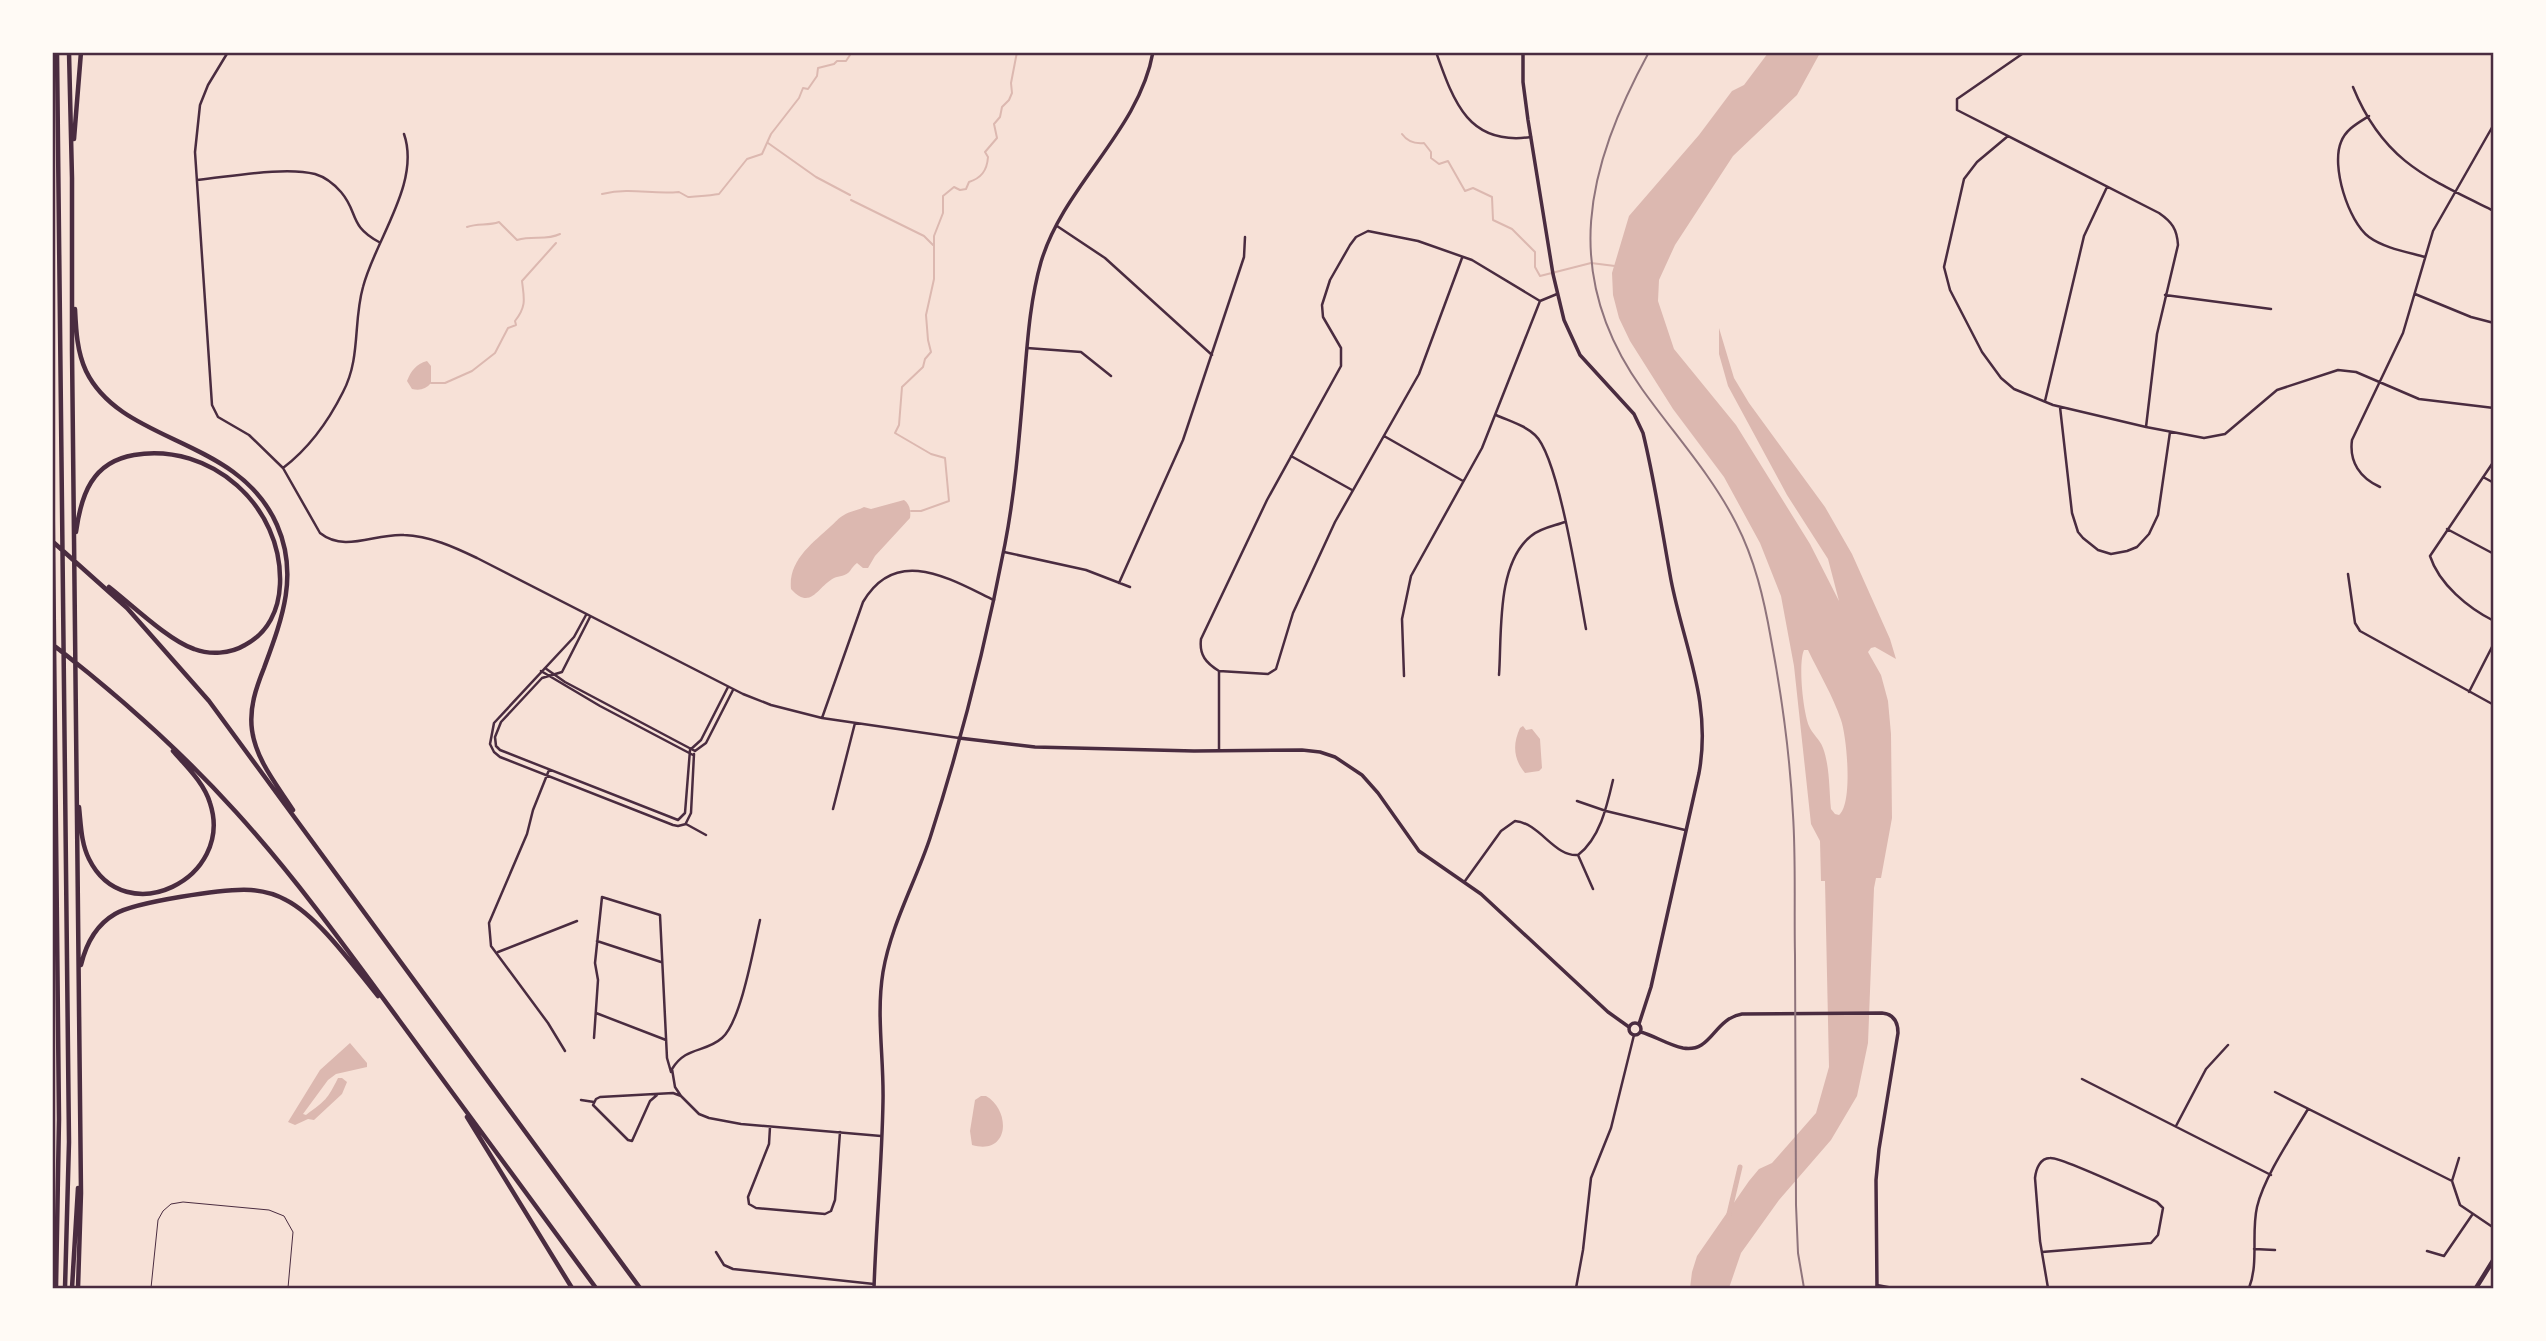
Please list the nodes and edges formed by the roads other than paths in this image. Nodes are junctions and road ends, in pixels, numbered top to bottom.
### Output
1 (57, 52) edge
2 (69, 52) edge
3 (80, 52) edge
4 (228, 52) edge
5 (1153, 52) edge
6 (1436, 52) edge
7 (1524, 52) edge
8 (2025, 52) edge
9 (2353, 87) dead end
10 (2369, 116) junction
11 (2494, 124) edge
12 (404, 134) dead end
13 (2008, 136) junction
14 (1531, 137) junction
15 (72, 178) junction
16 (197, 180) junction
17 (2107, 187) junction
18 (2454, 191) junction
19 (2494, 211) edge
20 (1057, 226) junction
21 (1245, 237) dead end
22 (379, 242) junction
23 (1462, 256) junction
24 (2425, 257) junction
25 (72, 271) junction
26 (1557, 293) junction
27 (2416, 294) junction
28 (2165, 295) junction
29 (1540, 301) junction
30 (2271, 309) dead end
31 (2494, 323) edge
32 (1027, 348) junction
33 (1212, 355) junction
34 (1111, 376) dead end
35 (2381, 383) junction
36 (2045, 403) junction
37 (2060, 407) junction
38 (2494, 408) edge
39 (1496, 415) junction
40 (2146, 427) junction
41 (2170, 432) junction
42 (1384, 436) junction
43 (52, 447) edge
44 (1291, 456) junction
45 (2494, 461) edge
46 (283, 468) junction
47 (2483, 477) junction
48 (1464, 481) junction
49 (2494, 483) edge
50 (2380, 487) dead end
51 (1352, 490) junction
52 (1565, 522) junction
53 (2447, 529) junction
54 (52, 541) edge
55 (74, 550) junction
56 (1004, 552) junction
57 (2494, 554) edge
58 (82, 566) junction
59 (2348, 575) dead end
60 (1119, 583) junction
61 (1130, 587) dead end
62 (994, 600) junction
63 (588, 616) junction
64 (2494, 621) edge
65 (1586, 629) dead end
66 (2494, 643) edge
67 (52, 646) edge
68 (545, 668) junction
69 (541, 671) junction
70 (1219, 671) junction
71 (546, 675) junction
72 (553, 675) junction
73 (1499, 675) dead end
74 (1404, 676) dead end
75 (728, 687) junction
76 (733, 690) junction
77 (2469, 692) junction
78 (2494, 705) edge
79 (822, 718) junction
80 (855, 723) junction
81 (154, 730) junction
82 (959, 738) junction
83 (1219, 750) junction
84 (692, 752) junction
85 (506, 753) junction
86 (504, 759) junction
87 (549, 770) junction
88 (547, 775) junction
89 (76, 776) junction
90 (1613, 780) dead end
91 (599, 790) junction
92 (597, 795) junction
93 (1577, 801) dead end
94 (833, 809) dead end
95 (1606, 811) junction
96 (686, 824) junction
97 (1685, 830) junction
98 (706, 835) dead end
99 (314, 843) junction
100 (1578, 855) junction
101 (1465, 881) junction
102 (1593, 889) dead end
103 (760, 920) dead end
104 (577, 921) dead end
105 (597, 941) junction
106 (498, 952) junction
107 (662, 962) junction
108 (78, 987) junction
109 (596, 1013) junction
110 (398, 1018) junction
111 (1639, 1024) junction
112 (1629, 1027) junction
113 (1641, 1032) junction
114 (1634, 1035) junction
115 (594, 1038) dead end
116 (666, 1040) junction
117 (2228, 1045) dead end
118 (565, 1051) dead end
119 (672, 1075) junction
120 (2082, 1079) dead end
121 (450, 1089) junction
122 (2275, 1092) dead end
123 (657, 1095) junction
124 (681, 1096) junction
125 (581, 1100) dead end
126 (594, 1102) junction
127 (2308, 1109) junction
128 (2176, 1126) junction
129 (771, 1127) junction
130 (840, 1132) junction
131 (881, 1136) junction
132 (80, 1153) junction
133 (2459, 1158) dead end
134 (2271, 1175) junction
135 (2452, 1181) junction
136 (2472, 1215) junction
137 (2494, 1228) edge
138 (2254, 1249) junction
139 (2275, 1250) dead end
140 (2427, 1251) dead end
141 (716, 1252) dead end
142 (2042, 1252) junction
143 (2494, 1259) edge
144 (874, 1286) edge
145 (1877, 1287) edge
146 (56, 1289) edge
147 (65, 1289) edge
148 (72, 1289) edge
149 (78, 1289) edge
150 (151, 1289) edge
151 (288, 1289) edge
152 (572, 1289) edge
153 (596, 1289) edge
154 (640, 1289) edge
155 (1576, 1289) edge
156 (1893, 1289) edge
157 (2048, 1289) edge
158 (2249, 1289) edge
159 (2476, 1289) edge

1 - 147 main road
2 - 15 main road
3 - 15 main road
4 - 16 street
5 - 20 street
6 - 14 street
7 - 14 street
8 - 13 street
9 - 10 street
10 - 18 street
10 - 24 street
11 - 18 street
12 - 22 street
13 - 17 street
13 - 36 street
14 - 26 street
15 - 25 main road
16 - 22 street
16 - 46 street
17 - 28 street
17 - 36 street
18 - 19 street
18 - 24 street
20 - 32 street
20 - 33 street
21 - 33 street
22 - 46 street
23 - 29 street
23 - 42 street
23 - 44 street
24 - 27 street
25 - 55 main road
25 - 99 main road
26 - 29 street
26 - 97 street
27 - 31 street
27 - 35 street
28 - 30 street
28 - 40 street
29 - 39 street
32 - 34 street
32 - 56 street
33 - 60 street
35 - 38 street
35 - 41 street
35 - 50 street
36 - 37 street
37 - 40 street
37 - 41 street
39 - 48 street
39 - 52 street
40 - 41 street
42 - 48 street
42 - 51 street
43 - 146 main road
44 - 51 street
44 - 70 street
45 - 47 street
46 - 63 street
47 - 49 street
47 - 53 street
48 - 74 street
51 - 70 street
52 - 65 street
52 - 73 street
53 - 57 street
53 - 64 street
54 - 58 main road
55 - 58 main road
55 - 89 main road
56 - 60 street
56 - 62 street
58 - 99 main road
59 - 77 street
60 - 61 street
62 - 79 street
62 - 82 street
63 - 68 street
63 - 72 street
63 - 75 street
66 - 77 street
67 - 81 main road
68 - 69 street
68 - 72 street
69 - 71 street
69 - 86 street
70 - 83 street
71 - 72 street
71 - 84 street
71 - 85 street
72 - 84 street
75 - 76 street
75 - 84 street
76 - 79 street
76 - 84 street
77 - 78 street
79 - 80 street
80 - 82 street
80 - 94 street
81 - 89 main road
81 - 110 main road
82 - 83 street
82 - 131 street
83 - 101 street
84 - 91 street
84 - 96 street
85 - 86 street
85 - 87 street
86 - 88 street
87 - 88 street
87 - 91 street
88 - 92 street
88 - 106 street
89 - 108 main road
90 - 95 street
91 - 92 street
92 - 96 street
93 - 95 street
95 - 97 street
95 - 100 street
96 - 98 street
97 - 111 street
99 - 154 main road
100 - 101 street
100 - 102 street
101 - 112 street
103 - 119 street
104 - 106 street
105 - 107 street
105 - 107 street
105 - 109 street
106 - 118 street
107 - 116 street
108 - 110 main road
108 - 132 main road
109 - 115 street
109 - 116 street
110 - 121 main road
111 - 112 street
111 - 113 street
112 - 114 street
113 - 114 street
113 - 145 street
114 - 155 street
116 - 119 street
117 - 128 street
119 - 124 street
120 - 128 street
121 - 152 main road
121 - 153 main road
122 - 127 street
123 - 124 street
123 - 126 street
123 - 126 street
124 - 129 street
125 - 126 street
127 - 134 street
127 - 135 street
128 - 134 street
129 - 130 street
129 - 130 street
130 - 131 street
131 - 144 street
132 - 148 main road
132 - 149 main road
133 - 135 street
134 - 138 street
135 - 136 street
136 - 137 street
136 - 140 street
138 - 139 street
138 - 158 street
141 - 144 street
142 - 142 street
142 - 157 street
143 - 159 main road
145 - 156 street
150 - 151 lane

